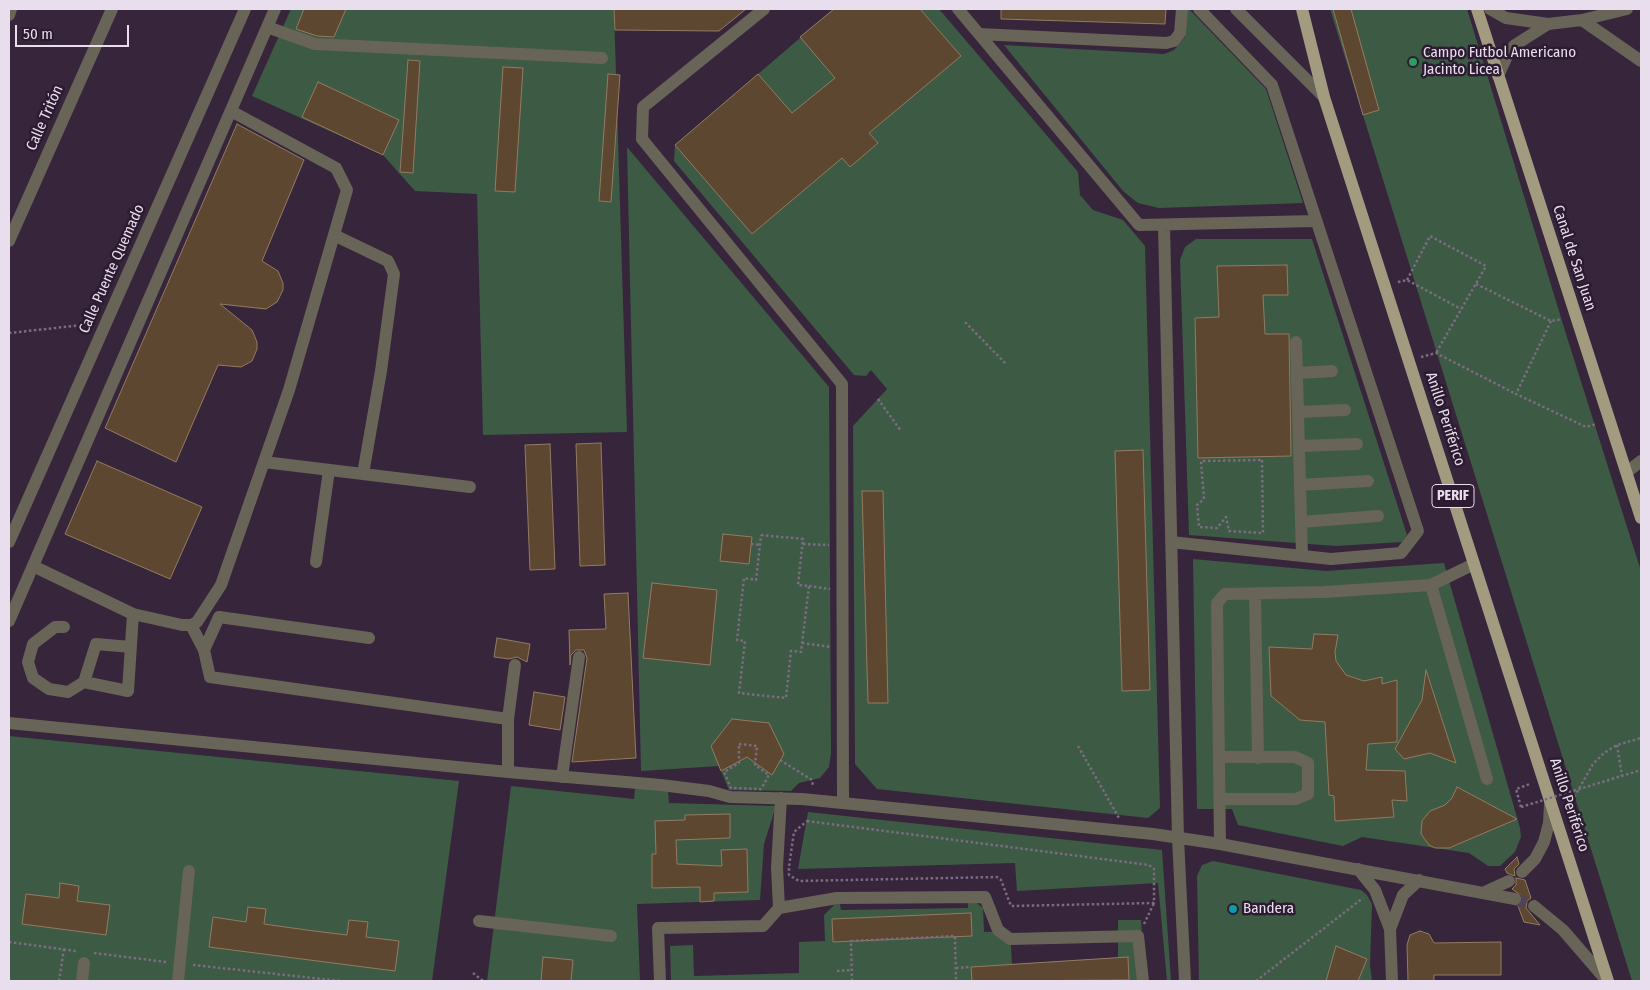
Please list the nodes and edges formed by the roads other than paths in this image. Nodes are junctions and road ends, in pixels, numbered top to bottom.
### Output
1 (11, 9) edge
2 (112, 9) edge
3 (245, 9) edge
4 (275, 9) edge
5 (764, 9) edge
6 (958, 9) edge
7 (1182, 9) edge
8 (1200, 9) edge
9 (1236, 9) edge
10 (1302, 9) edge
11 (1477, 9) edge
12 (1490, 9) edge
13 (1625, 9) edge
14 (9, 15) edge
15 (1582, 20) junction
16 (1548, 24) junction
17 (267, 27) junction
18 (979, 34) junction
19 (602, 58) dead end
20 (1641, 61) edge
21 (1498, 76) junction
22 (1324, 97) junction
23 (231, 111) junction
24 (1316, 221) junction
25 (1164, 225) junction
26 (334, 235) junction
27 (9, 241) edge
28 (1296, 342) dead end
29 (1332, 371) dead end
30 (1297, 374) junction
31 (1345, 410) dead end
32 (1298, 412) junction
33 (1357, 444) dead end
34 (1299, 446) junction
35 (1641, 461) edge
36 (264, 462) junction
37 (329, 470) junction
38 (1627, 472) junction
39 (363, 474) junction
40 (1368, 481) dead end
41 (1300, 485) junction
42 (470, 487) dead end
43 (1378, 516) dead end
44 (1641, 518) edge
45 (1301, 522) junction
46 (9, 542) edge
47 (1171, 542) junction
48 (1302, 556) junction
49 (316, 562) dead end
50 (1474, 564) junction
51 (33, 566) junction
52 (1431, 585) junction
53 (1255, 594) junction
54 (133, 614) junction
55 (9, 621) edge
56 (191, 625) junction
57 (64, 626) dead end
58 (369, 638) dead end
59 (131, 647) junction
60 (204, 650) junction
61 (580, 657) dead end
62 (515, 665) dead end
63 (84, 682) junction
64 (508, 719) junction
65 (9, 723) edge
66 (1219, 757) junction
67 (1258, 758) junction
68 (508, 772) junction
69 (562, 777) junction
70 (1487, 779) dead end
71 (782, 798) junction
72 (1220, 799) junction
73 (1550, 801) junction
74 (843, 803) junction
75 (1178, 838) junction
76 (1220, 844) junction
77 (1358, 869) junction
78 (189, 871) dead end
79 (1522, 872) dead end
80 (1419, 880) junction
81 (1509, 881) dead end
82 (1485, 892) junction
83 (1515, 899) tunnel mouth
84 (1534, 906) tunnel mouth
85 (779, 908) junction
86 (479, 921) dead end
87 (1390, 929) junction
88 (611, 936) dead end
89 (84, 963) dead end
90 (82, 981) edge
91 (178, 981) edge
92 (660, 981) edge
93 (1143, 981) edge
94 (1185, 981) edge
95 (1392, 981) edge
96 (1608, 981) edge

1 - 14 street
2 - 27 street, Calle Tritón
3 - 46 street, Calle Puente Quemado
4 - 17 street
5 - 74 street
6 - 18 street
7 - 18 street
8 - 24 street
9 - 22 street
10 - 22 main road, Anillo Periférico / PERIF
11 - 21 main road, Canal de San Juan
12 - 16 street
13 - 15 street
15 - 16 street
15 - 20 street
16 - 21 street
17 - 19 street
17 - 23 street
18 - 25 street
21 - 38 main road, Canal de San Juan
22 - 50 main road, Anillo Periférico / PERIF
23 - 26 street
23 - 51 street
24 - 25 street
24 - 48 street
25 - 47 street
26 - 36 street
26 - 39 street
28 - 30 street
29 - 30 street
30 - 32 street
31 - 32 street
32 - 34 street
33 - 34 street
34 - 41 street
35 - 38 street
36 - 37 street
36 - 56 street
37 - 39 street
37 - 49 street
38 - 44 main road, Canal de San Juan
39 - 42 street
40 - 41 street
41 - 45 street
43 - 45 street
45 - 48 street
47 - 48 street
47 - 75 street
50 - 52 street
50 - 73 main road, Anillo Periférico / PERIF
51 - 54 street
51 - 55 street
52 - 53 street
52 - 70 street
53 - 66 street
53 - 67 street
54 - 56 street
54 - 59 street
56 - 60 street
57 - 63 street
58 - 60 street
59 - 63 street
59 - 63 street
60 - 64 street
61 - 69 street
62 - 64 street
64 - 68 street
65 - 68 street
66 - 67 street
66 - 72 street
67 - 72 street
68 - 69 street
69 - 71 street
71 - 74 street
71 - 85 street
72 - 76 street
73 - 79 street
73 - 96 main road, Anillo Periférico / PERIF
74 - 75 street
75 - 76 street
75 - 94 street
76 - 77 street
77 - 80 street
77 - 87 street
78 - 91 street
80 - 82 street
80 - 87 street
81 - 82 street
82 - 83 street
84 - 96 street
85 - 92 street
85 - 93 street
86 - 88 street
87 - 95 street
89 - 90 street

